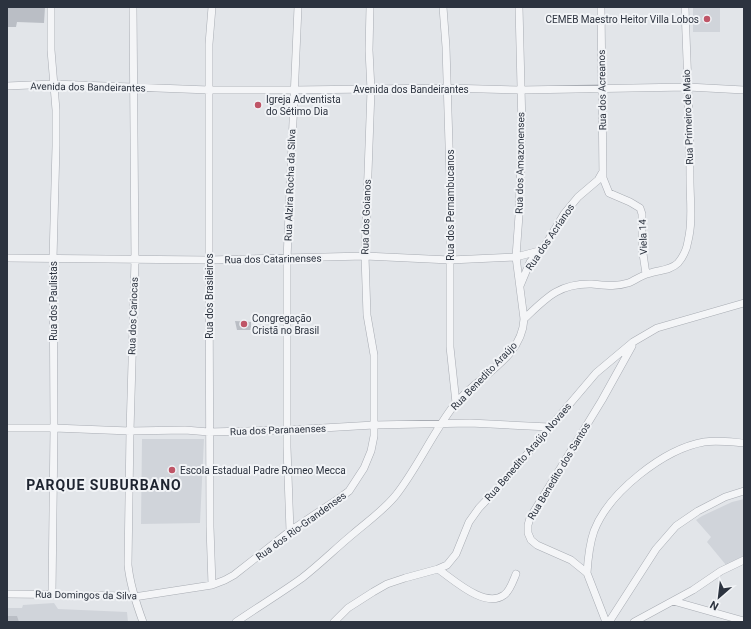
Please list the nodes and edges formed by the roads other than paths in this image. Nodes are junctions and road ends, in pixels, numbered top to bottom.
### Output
1 (51, 7) edge
2 (133, 7) edge
3 (212, 7) edge
4 (298, 7) edge
5 (370, 7) edge
6 (443, 7) edge
7 (519, 7) edge
8 (601, 7) edge
9 (685, 7) edge
10 (53, 84) junction
11 (7, 86) edge
12 (688, 87) junction
13 (135, 88) junction
14 (447, 88) junction
15 (601, 89) junction
16 (209, 90) junction
17 (294, 90) junction
18 (371, 90) junction
19 (521, 90) junction
20 (744, 90) edge
21 (602, 173) junction
22 (539, 251) junction
23 (365, 256) junction
24 (516, 257) junction
25 (7, 258) edge
26 (53, 259) junction
27 (287, 259) junction
28 (135, 260) junction
29 (209, 260) junction
30 (450, 260) junction
31 (646, 274) junction
32 (520, 288) junction
33 (744, 303) edge
34 (524, 319) junction
35 (633, 342) junction
36 (456, 402) junction
37 (441, 424) junction
38 (374, 425) junction
39 (550, 427) junction
40 (7, 428) edge
41 (54, 428) junction
42 (288, 430) junction
43 (130, 431) junction
44 (209, 432) junction
45 (744, 443) edge
46 (744, 491) edge
47 (290, 531) junction
48 (744, 560) edge
49 (438, 570) junction
50 (587, 573) junction
51 (516, 574) dead end
52 (212, 585) junction
53 (7, 594) edge
54 (52, 594) junction
55 (134, 597) junction
56 (673, 601) junction
57 (744, 621) edge
58 (143, 622) edge
59 (236, 622) edge
60 (334, 622) edge
61 (608, 622) edge
62 (634, 622) edge

1 - 10 street, Rua dos Paulistas
2 - 13 street, Rua dos Cariocas
3 - 16 street, Rua dos Brasileiros
4 - 17 street, Rua Alzira Rocha da Silva
5 - 18 street, Rua dos Goianos
6 - 14 street, Rua dos Pernambucanos
7 - 19 street, Rua dos Amazonenses
8 - 15 street, Rua dos Acreanos
9 - 12 street, Rua Primeiro de Maio
10 - 11 street, Avenida dos Bandeirantes
10 - 13 street, Avenida dos Bandeirantes
10 - 26 street, Rua dos Paulistas
12 - 15 street, Avenida dos Bandeirantes
12 - 20 street, Avenida dos Bandeirantes
12 - 31 street, Rua Primeiro de Maio
13 - 16 street, Avenida dos Bandeirantes
13 - 28 street, Rua dos Cariocas
14 - 18 street, Avenida dos Bandeirantes
14 - 19 street, Avenida dos Bandeirantes
14 - 30 street, Rua dos Pernambucanos
15 - 19 street, Avenida dos Bandeirantes
15 - 21 street, Rua dos Acreanos
16 - 17 street, Avenida dos Bandeirantes
16 - 29 street, Rua dos Brasileiros
17 - 18 street, Avenida dos Bandeirantes
17 - 27 street, Rua Alzira Rocha da Silva
18 - 23 street, Rua dos Goianos
19 - 24 street, Rua dos Amazonenses
21 - 22 street, Rua dos Acrianos
21 - 31 street, Viela 14
22 - 24 street, Rua dos Catarinenses
22 - 32 street, Rua dos Acrianos
23 - 27 street, Rua dos Catarinenses
23 - 30 street, Rua dos Catarinenses
23 - 38 street, Rua dos Goianos
24 - 30 street, Rua dos Catarinenses
24 - 32 street, Rua dos Amazonenses
25 - 26 street, Rua dos Catarinenses
26 - 28 street, Rua dos Catarinenses
26 - 41 street, Rua dos Paulistas
27 - 29 street, Rua dos Catarinenses
27 - 42 street, Rua Alzira Rocha da Silva
28 - 29 street, Rua dos Catarinenses
28 - 43 street, Rua dos Cariocas
29 - 44 street, Rua dos Brasileiros
30 - 36 street, Rua dos Pernambucanos
31 - 34 street
32 - 34 street, Rua dos Amazonenses
33 - 35 street, Rua Benedito Araújo Novaes
34 - 36 street, Rua Benedito Araújo
35 - 39 street, Rua Benedito Araújo Novaes
35 - 50 street, Rua Benedito dos Santos
36 - 37 street, Rua Benedito Araújo
37 - 38 street, Rua dos Paranaenses
37 - 39 street, Rua dos Paranaenses
37 - 59 street, Rua Benedito Araújo
38 - 42 street, Rua dos Paranaenses
38 - 47 street, Rua dos Rio-Grandenses
39 - 49 street, Rua Benedito Araújo Novaes
40 - 41 street, Rua dos Paranaenses
41 - 43 street, Rua dos Paranaenses
41 - 54 street, Rua dos Paulistas
42 - 44 street, Rua dos Paranaenses
42 - 47 street, Rua Alzira Rocha da Silva
43 - 44 street, Rua dos Paranaenses
43 - 55 street, Rua dos Cariocas
44 - 52 street, Rua dos Brasileiros
45 - 50 street
46 - 61 street
47 - 52 street, Rua dos Rio-Grandenses
48 - 56 street
49 - 51 street
49 - 60 street, Rua Benedito Araújo Novaes
50 - 61 street, Rua Benedito dos Santos
52 - 55 street, Rua Domingos da Silva
53 - 54 street, Rua Domingos da Silva
54 - 55 street, Rua Domingos da Silva
55 - 58 street, Rua dos Cariocas
56 - 57 street
56 - 62 street

